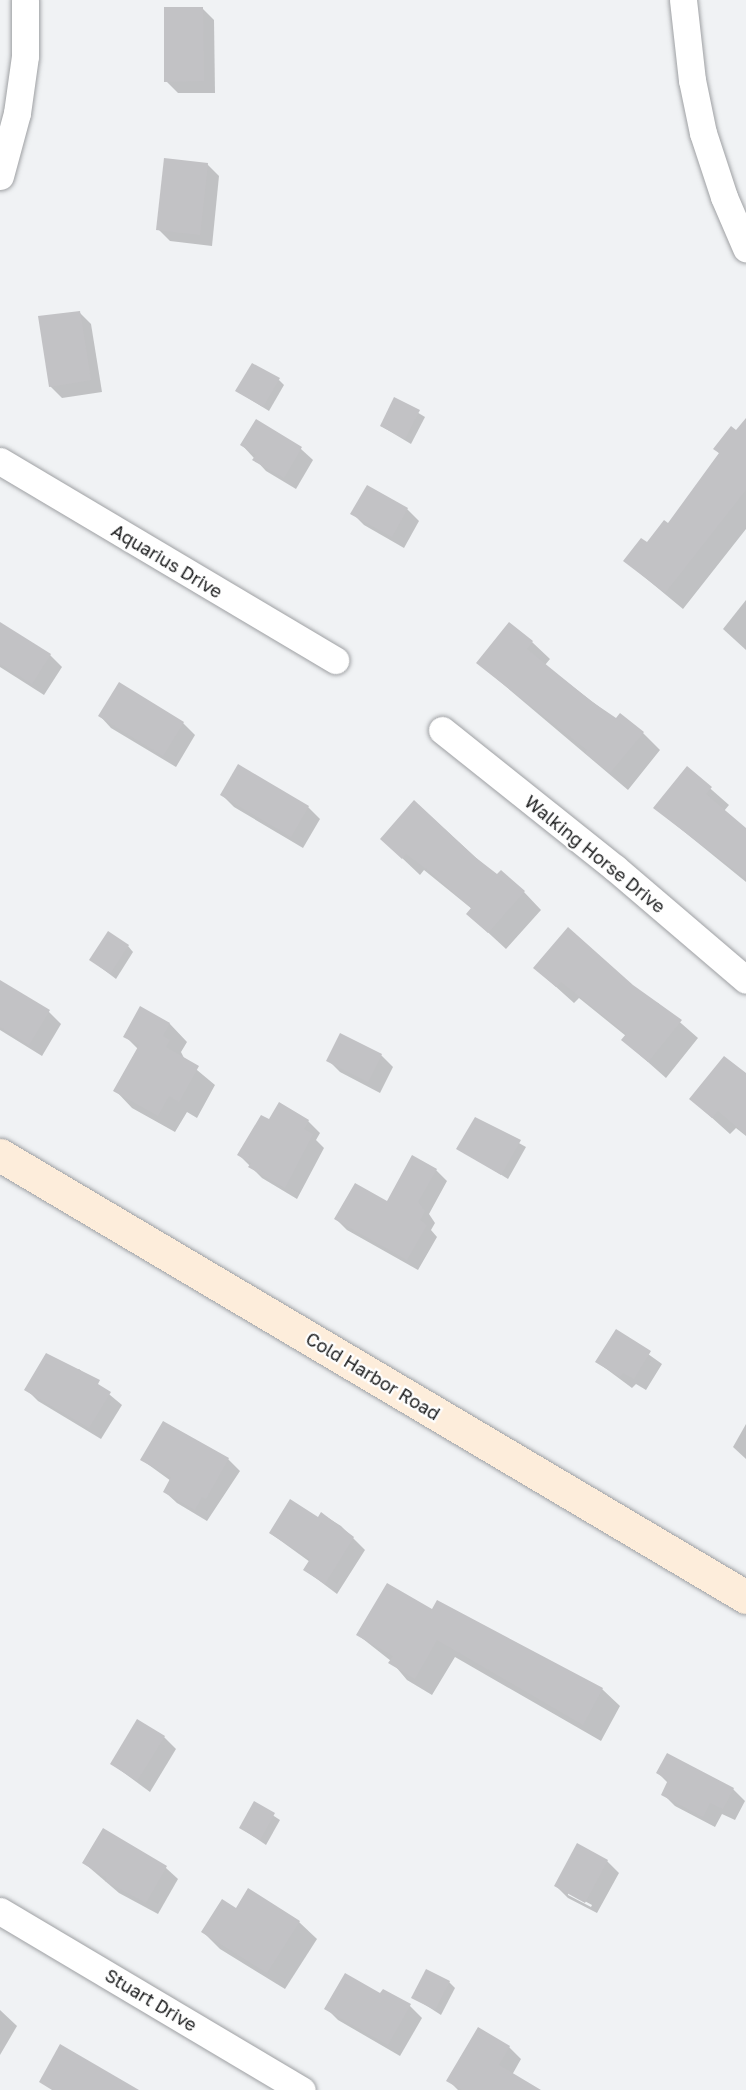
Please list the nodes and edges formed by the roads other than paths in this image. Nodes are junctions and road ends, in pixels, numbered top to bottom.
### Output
1 (25, 0) edge
2 (682, 0) edge
3 (0, 176) edge
4 (746, 248) edge
5 (0, 461) edge
6 (335, 660) dead end
7 (442, 730) dead end
8 (746, 980) edge
9 (0, 1155) edge
10 (746, 1597) edge
11 (0, 1911) edge
12 (302, 2090) edge

1 - 3 street
2 - 4 street
5 - 6 street, Aquarius Drive
7 - 8 street, Walking Horse Drive
9 - 10 main road, Cold Harbor Road
11 - 12 street, Stuart Drive

